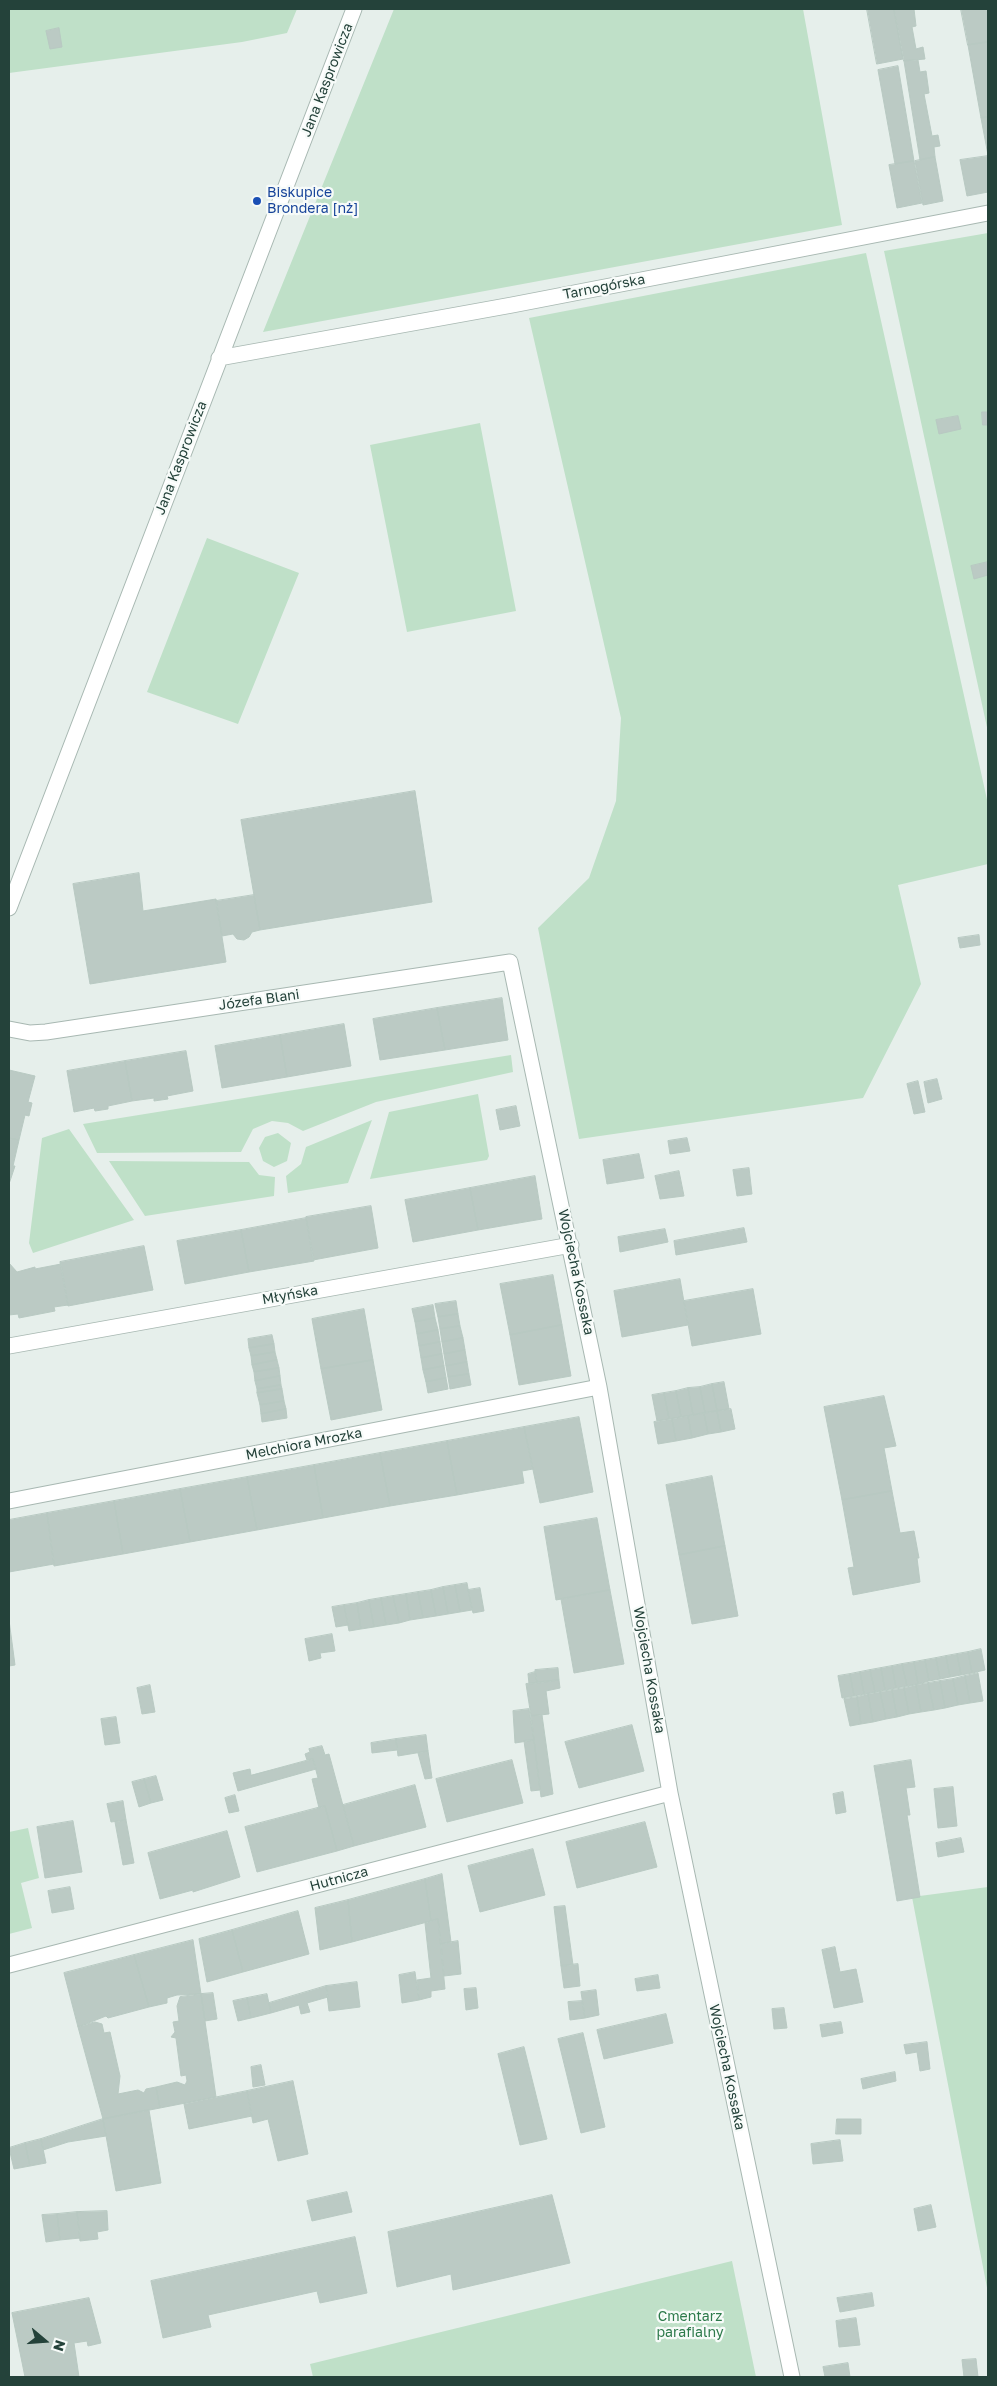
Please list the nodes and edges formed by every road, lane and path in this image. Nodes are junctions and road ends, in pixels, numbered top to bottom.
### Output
1 (354, 9) edge
2 (988, 213) edge
3 (220, 358) junction
4 (9, 908) edge
5 (510, 962) joint
6 (9, 1029) edge
7 (571, 1245) junction
8 (9, 1346) edge
9 (599, 1387) junction
10 (9, 1500) edge
11 (670, 1793) junction
12 (9, 1965) edge
13 (792, 2377) edge

1 - 3 street, Jana Kasprowicza
2 - 3 street, Tarnogórska
3 - 4 street, Jana Kasprowicza
5 - 6 street, Józefa Blani
5 - 7 street, Wojciecha Kossaka
7 - 8 street, Młyńska
7 - 9 street, Wojciecha Kossaka
9 - 10 street, Melchiora Mrozka
9 - 11 street, Wojciecha Kossaka
11 - 12 street, Hutnicza
11 - 13 street, Wojciecha Kossaka

